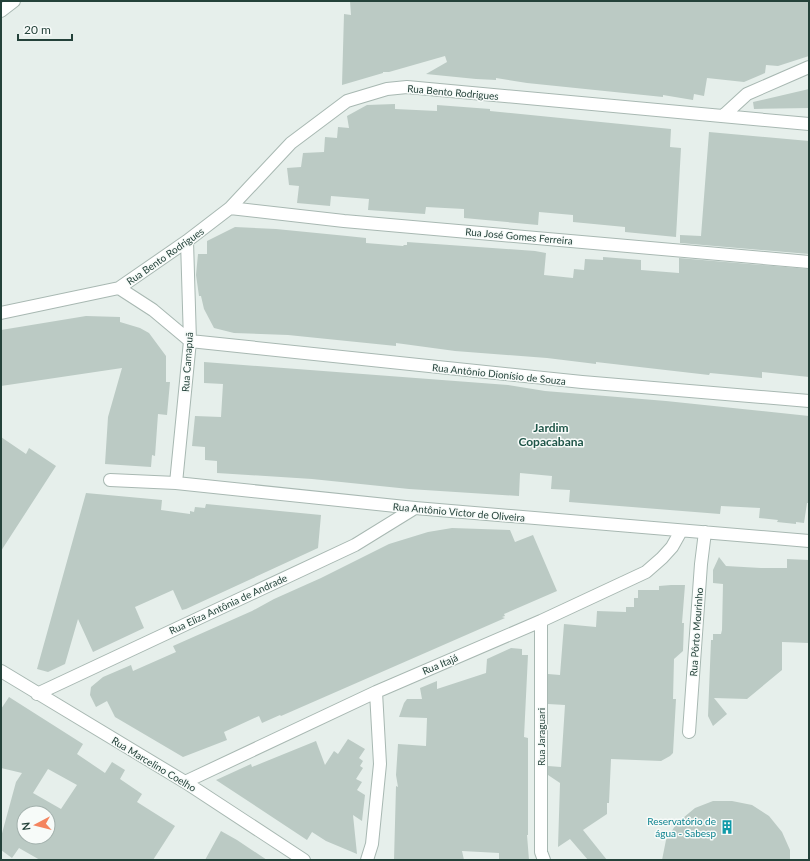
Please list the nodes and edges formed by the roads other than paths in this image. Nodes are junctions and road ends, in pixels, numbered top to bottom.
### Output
1 (14, 1) edge
2 (1, 11) edge
3 (809, 67) edge
4 (723, 116) junction
5 (809, 124) edge
6 (230, 208) junction
7 (187, 241) junction
8 (809, 262) edge
9 (119, 288) junction
10 (1, 313) edge
11 (190, 341) junction
12 (809, 400) edge
13 (110, 480) dead end
14 (176, 483) junction
15 (415, 508) junction
16 (681, 531) junction
17 (705, 532) junction
18 (809, 541) edge
19 (541, 621) junction
20 (1, 671) edge
21 (376, 692) junction
22 (37, 694) junction
23 (689, 732) dead end
24 (185, 782) junction
25 (543, 856) edge
26 (304, 860) edge
27 (367, 860) edge

1 - 2 street
3 - 4 street
4 - 5 street, Rua Bento Rodrigues
4 - 6 street, Rua Bento Rodrigues
6 - 7 street, Rua Bento Rodrigues
6 - 8 street, Rua José Gomes Ferreira
7 - 9 street, Rua Bento Rodrigues
7 - 11 street, Rua Camapuã
9 - 10 street, Rua Bento Rodrigues
9 - 11 street
11 - 12 street, Rua Antônio Dionísio de Souza
11 - 14 street, Rua Camapuã
13 - 14 street, Rua Antônio Victor de Oliveira
14 - 15 street, Rua Antônio Victor de Oliveira
15 - 16 street, Rua Antônio Victor de Oliveira
15 - 22 street, Rua Eliza Antônia de Andrade
16 - 17 street, Rua Antônio Victor de Oliveira
16 - 19 street, Rua Itajá
17 - 18 street, Rua Antônio Victor de Oliveira
17 - 23 street, Rua Pôrto Mourinho
19 - 21 street, Rua Itajá
19 - 25 street, Rua Jaraguari
20 - 22 street, Rua Marcelino Coelho
21 - 24 street, Rua Itajá
21 - 27 street
22 - 24 street, Rua Marcelino Coelho
24 - 26 street, Rua Marcelino Coelho

